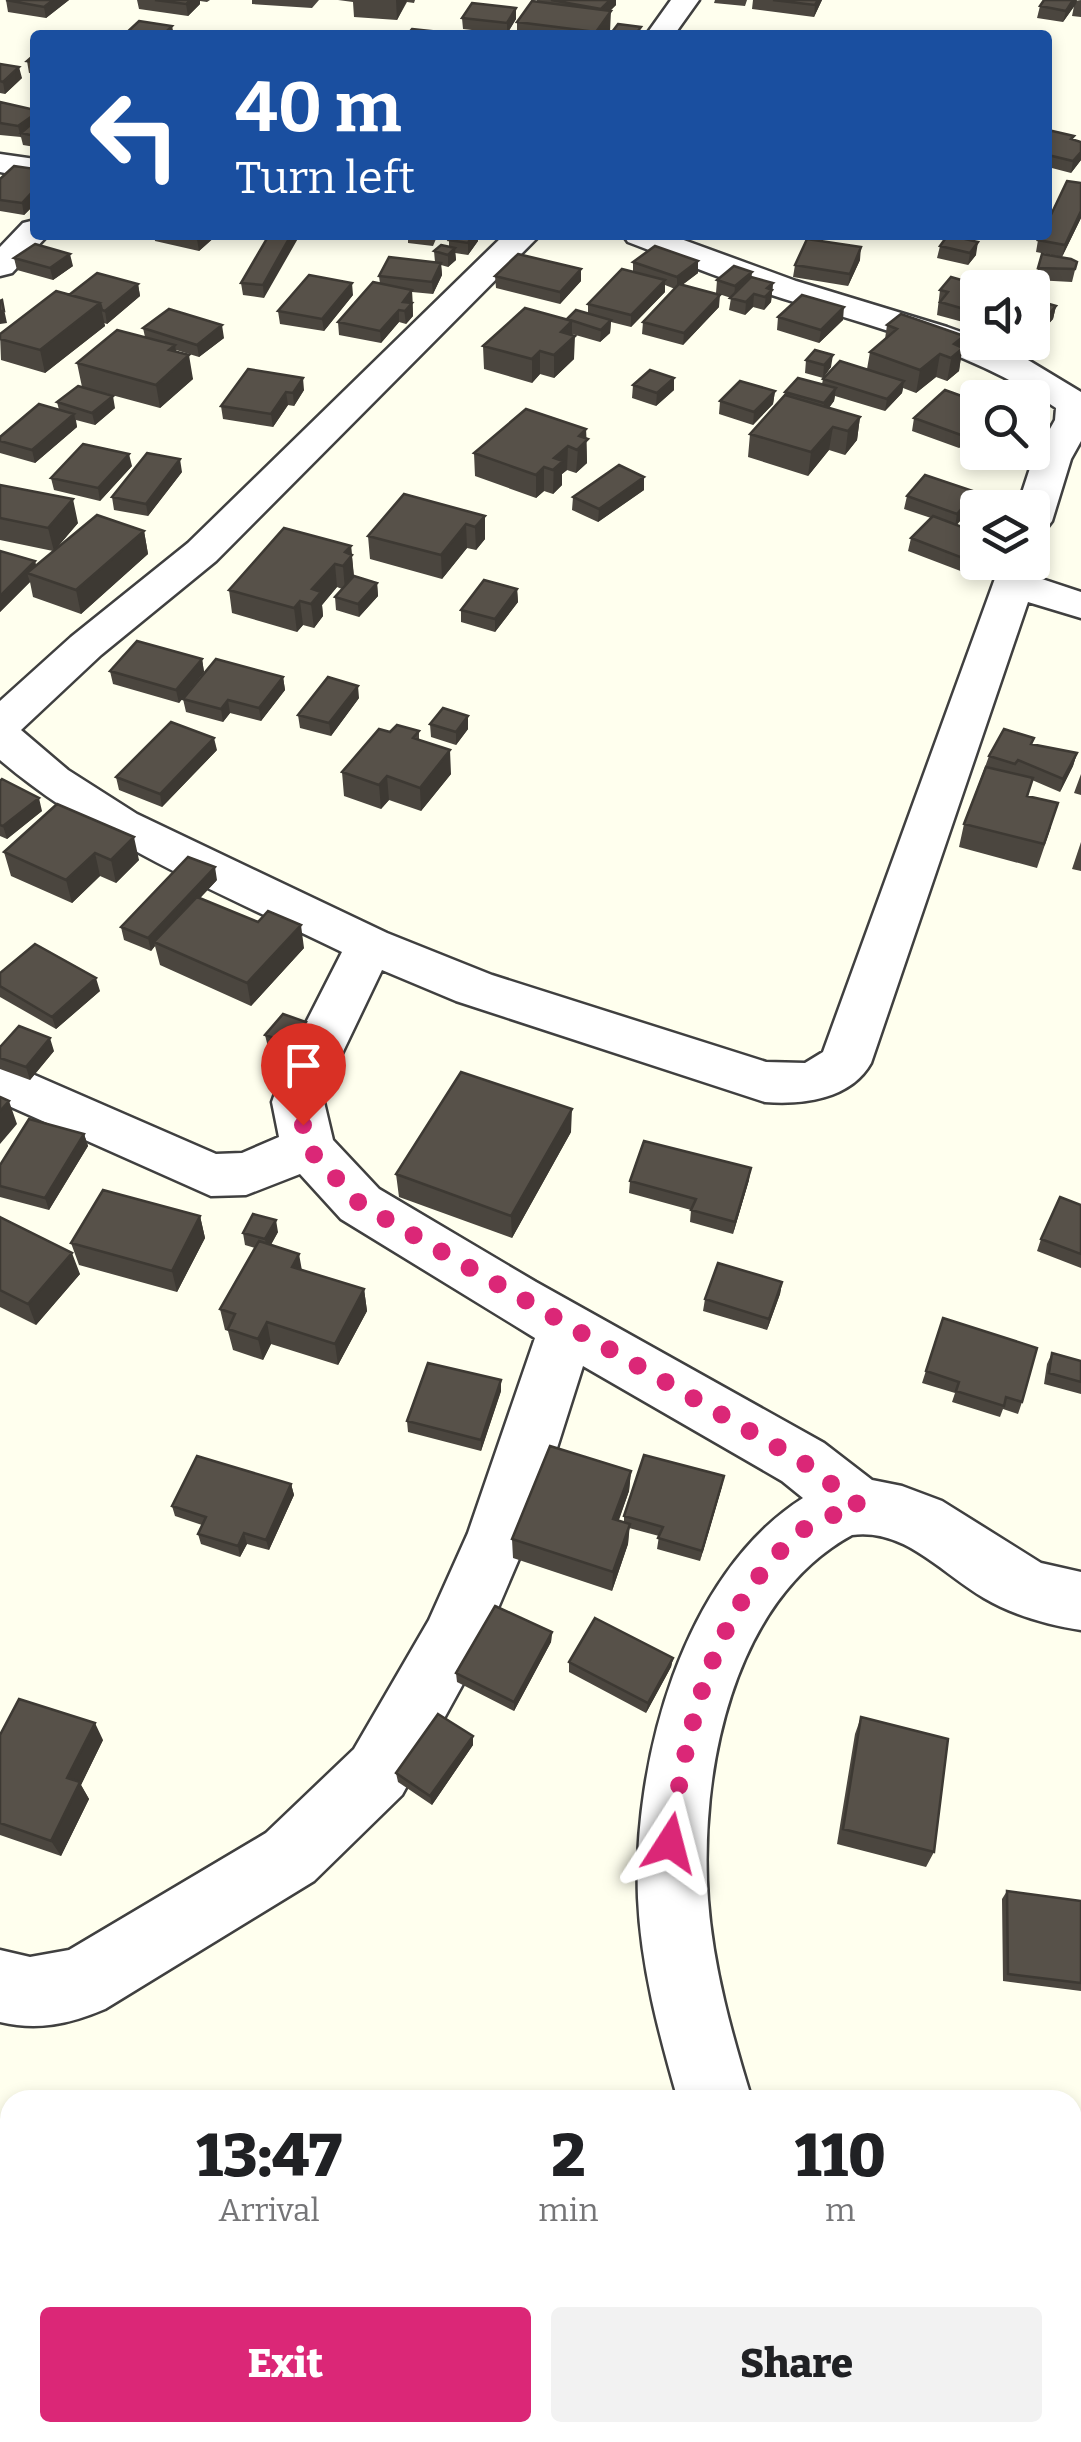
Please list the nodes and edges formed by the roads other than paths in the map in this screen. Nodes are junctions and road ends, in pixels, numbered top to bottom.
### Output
1 (685, 0) edge
2 (664, 30) edge
3 (0, 163) edge
4 (30, 168) edge
5 (30, 235) edge
6 (518, 240) edge
7 (654, 240) edge
8 (0, 266) edge
9 (1078, 398) edge
10 (1042, 490) edge
11 (1016, 580) edge
12 (1031, 580) edge
13 (1081, 606) edge
14 (0, 725) edge
15 (0, 736) edge
16 (370, 945) junction
17 (0, 1080) edge
18 (308, 1148) junction
19 (568, 1328) junction
20 (860, 1506) junction
21 (1081, 1601) edge
22 (0, 1986) edge
23 (711, 2090) edge

1 - 2 street
3 - 4 street
5 - 8 street
6 - 14 street
7 - 9 street
9 - 10 street
11 - 16 street
12 - 13 street
15 - 16 street
16 - 18 street
17 - 18 street
18 - 19 street
19 - 20 street
19 - 22 street
20 - 21 street
20 - 23 street

